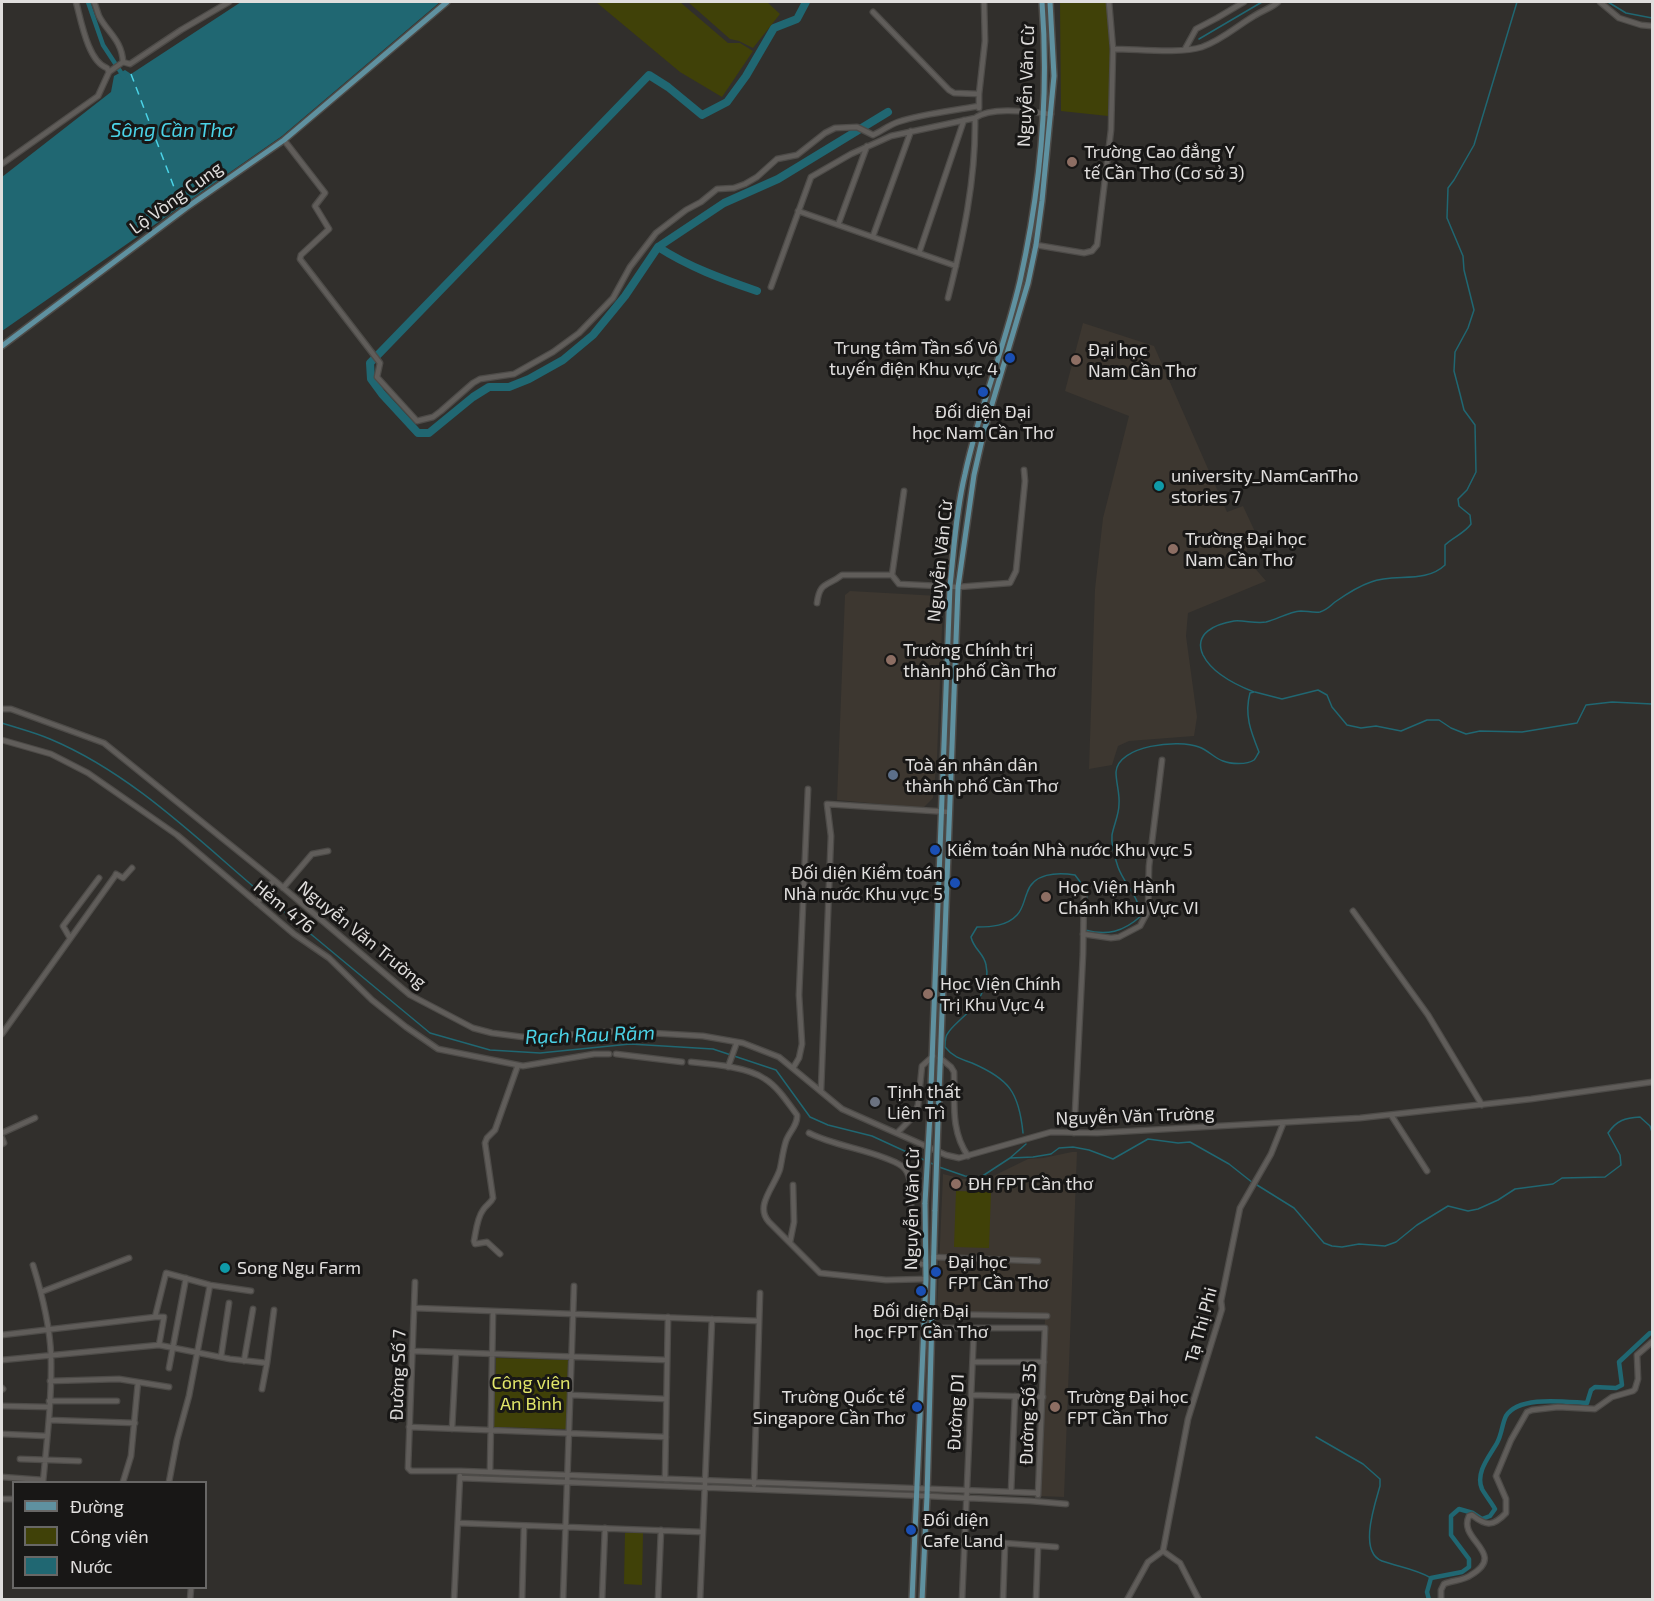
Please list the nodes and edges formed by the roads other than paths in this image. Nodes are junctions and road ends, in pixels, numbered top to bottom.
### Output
1 (76, 2) edge
2 (94, 2) edge
3 (229, 2) edge
4 (447, 2) edge
5 (984, 2) edge
6 (1042, 2) edge
7 (1050, 2) edge
8 (1109, 2) edge
9 (1244, 2) edge
10 (1278, 2) edge
11 (1600, 2) edge
12 (873, 12) dead end
13 (1042, 15) junction
14 (1051, 15) junction
15 (1653, 26) edge
16 (1113, 49) junction
17 (1185, 49) junction
18 (123, 62) junction
19 (110, 71) junction
20 (979, 94) junction
21 (979, 106) junction
22 (981, 113) junction
23 (1043, 113) junction
24 (1051, 114) junction
25 (975, 118) junction
26 (964, 120) junction
27 (911, 131) junction
28 (284, 140) junction
29 (867, 146) junction
30 (2, 164) edge
31 (1034, 200) junction
32 (1042, 201) junction
33 (798, 211) junction
34 (838, 225) junction
35 (873, 237) junction
36 (1036, 245) junction
37 (920, 253) junction
38 (956, 266) junction
39 (1020, 282) junction
40 (1028, 283) junction
41 (771, 287) dead end
42 (948, 298) dead end
43 (2, 346) edge
44 (1024, 470) dead end
45 (965, 474) junction
46 (974, 475) junction
47 (904, 490) dead end
48 (892, 575) junction
49 (950, 586) junction
50 (958, 587) junction
51 (817, 603) dead end
52 (2, 709) edge
53 (944, 716) junction
54 (954, 716) junction
55 (2, 740) edge
56 (1162, 760) dead end
57 (808, 789) dead end
58 (941, 812) junction
59 (949, 812) junction
60 (328, 852) dead end
61 (939, 866) junction
62 (947, 866) junction
63 (132, 868) dead end
64 (99, 878) dead end
65 (273, 881) junction
66 (283, 888) junction
67 (1084, 891) dead end
68 (258, 902) junction
69 (1353, 911) dead end
70 (1083, 934) junction
71 (70, 938) junction
72 (935, 975) junction
73 (943, 975) junction
74 (2, 1034) edge
75 (737, 1042) junction
76 (609, 1054) dead end
77 (616, 1054) dead end
78 (933, 1056) junction
79 (940, 1058) junction
80 (682, 1062) dead end
81 (691, 1062) dead end
82 (518, 1065) junction
83 (729, 1066) junction
84 (793, 1068) junction
85 (1653, 1082) edge
86 (821, 1090) junction
87 (1482, 1105) junction
88 (1390, 1115) junction
89 (35, 1118) dead end
90 (1283, 1124) junction
91 (2, 1132) edge
92 (1074, 1132) junction
93 (809, 1133) dead end
94 (897, 1133) junction
95 (2, 1138) edge
96 (2, 1144) edge
97 (968, 1156) junction
98 (1427, 1171) dead end
99 (793, 1185) dead end
100 (790, 1242) junction
101 (500, 1254) dead end
102 (933, 1257) junction
103 (129, 1258) dead end
104 (1038, 1261) dead end
105 (33, 1265) dead end
106 (926, 1265) junction
107 (186, 1278) junction
108 (926, 1279) junction
109 (415, 1282) dead end
110 (210, 1285) junction
111 (574, 1286) dead end
112 (251, 1291) dead end
113 (41, 1292) junction
114 (760, 1293) dead end
115 (229, 1303) dead end
116 (414, 1308) junction
117 (252, 1309) dead end
118 (274, 1311) dead end
119 (493, 1311) junction
120 (573, 1314) junction
121 (932, 1314) junction
122 (1047, 1316) dead end
123 (155, 1317) junction
124 (668, 1317) junction
125 (712, 1319) junction
126 (759, 1321) junction
127 (924, 1327) junction
128 (931, 1328) junction
129 (974, 1328) junction
130 (48, 1330) junction
131 (2, 1335) edge
132 (1653, 1342) edge
133 (159, 1346) junction
134 (173, 1348) junction
135 (412, 1351) junction
136 (197, 1353) junction
137 (456, 1353) junction
138 (492, 1354) junction
139 (51, 1356) junction
140 (221, 1357) junction
141 (572, 1357) junction
142 (2, 1360) edge
143 (667, 1360) junction
144 (244, 1361) junction
145 (973, 1362) junction
146 (1044, 1362) junction
147 (267, 1363) junction
148 (169, 1368) dead end
149 (50, 1381) junction
150 (138, 1382) junction
151 (169, 1387) dead end
152 (262, 1389) dead end
153 (571, 1395) junction
154 (971, 1395) junction
155 (1015, 1396) junction
156 (1043, 1397) junction
157 (666, 1399) junction
158 (117, 1401) dead end
159 (49, 1404) junction
160 (2, 1407) edge
161 (49, 1420) junction
162 (135, 1423) junction
163 (409, 1427) junction
164 (452, 1429) junction
165 (491, 1430) junction
166 (569, 1433) junction
167 (2, 1434) edge
168 (47, 1436) junction
169 (666, 1437) junction
170 (20, 1459) dead end
171 (46, 1459) junction
172 (79, 1461) dead end
173 (461, 1471) junction
174 (490, 1472) junction
175 (2, 1478) edge
176 (460, 1478) junction
177 (568, 1479) junction
178 (665, 1479) junction
179 (704, 1480) junction
180 (43, 1481) edge
181 (123, 1481) edge
182 (169, 1481) edge
183 (754, 1483) junction
184 (704, 1488) junction
185 (754, 1489) junction
186 (966, 1491) junction
187 (916, 1492) junction
188 (927, 1492) junction
189 (1011, 1492) junction
190 (1038, 1493) junction
191 (966, 1498) junction
192 (1038, 1501) junction
193 (1066, 1504) dead end
194 (458, 1523) junction
195 (524, 1526) junction
196 (566, 1528) junction
197 (605, 1528) junction
198 (661, 1530) junction
199 (702, 1532) junction
200 (964, 1540) junction
201 (1005, 1544) junction
202 (1038, 1546) junction
203 (1056, 1547) dead end
204 (1163, 1551) junction
205 (454, 1599) edge
206 (522, 1599) edge
207 (563, 1599) edge
208 (602, 1599) edge
209 (658, 1599) edge
210 (700, 1599) edge
211 (912, 1599) edge
212 (922, 1599) edge
213 (962, 1599) edge
214 (1003, 1599) edge
215 (1036, 1599) edge
216 (1126, 1599) edge
217 (1199, 1599) edge
218 (1441, 1599) edge

1 - 19 street
2 - 18 street
3 - 18 street
4 - 28 main road, Lộ Vòng Cung
5 - 20 street
6 - 13 main road, Nguyễn Văn Cừ
7 - 14 main road, Nguyễn Văn Cừ
8 - 16 street
9 - 17 street
10 - 17 street
11 - 15 street
12 - 20 street
13 - 14 street
13 - 23 main road, Nguyễn Văn Cừ
14 - 24 main road, Nguyễn Văn Cừ
16 - 17 street
16 - 36 street
18 - 19 street
19 - 30 street
20 - 21 street
21 - 22 street
21 - 28 street
22 - 23 street
22 - 25 street
23 - 24 street
23 - 31 main road, Nguyễn Văn Cừ
24 - 32 main road, Nguyễn Văn Cừ
25 - 26 street
25 - 38 street
26 - 27 street
26 - 37 street
27 - 29 street
27 - 35 street
28 - 43 main road, Lộ Vòng Cung
29 - 33 street
29 - 34 street
31 - 32 street
31 - 39 main road, Nguyễn Văn Cừ
32 - 36 main road, Nguyễn Văn Cừ
33 - 34 street
33 - 41 street
34 - 35 street
35 - 37 street
36 - 40 main road, Nguyễn Văn Cừ
37 - 38 street
38 - 42 street
39 - 40 street
39 - 45 main road, Nguyễn Văn Cừ
40 - 46 main road, Nguyễn Văn Cừ
44 - 50 street
45 - 46 street
45 - 49 main road, Nguyễn Văn Cừ
46 - 50 main road, Nguyễn Văn Cừ
47 - 48 street
48 - 49 street
48 - 51 street
49 - 50 street
49 - 53 main road, Nguyễn Văn Cừ
50 - 54 main road, Nguyễn Văn Cừ
52 - 65 street, Nguyễn Văn Trường
53 - 54 main road
53 - 58 main road, Nguyễn Văn Cừ
54 - 59 main road, Nguyễn Văn Cừ
55 - 68 street, Hẻm 476
56 - 70 street
57 - 84 street
58 - 59 street
58 - 61 main road, Nguyễn Văn Cừ
58 - 86 street
59 - 62 main road, Nguyễn Văn Cừ
60 - 66 street
61 - 62 main road
61 - 72 main road, Nguyễn Văn Cừ
62 - 73 main road, Nguyễn Văn Cừ
63 - 71 street
64 - 71 street
65 - 66 street, Nguyễn Văn Trường
65 - 68 street
66 - 75 street, Nguyễn Văn Trường
67 - 70 street
68 - 82 street, Hẻm 476
69 - 87 street
70 - 92 street
71 - 74 street
72 - 73 main road
72 - 78 main road, Nguyễn Văn Cừ
73 - 79 main road, Nguyễn Văn Cừ
75 - 83 street
75 - 84 street, Nguyễn Văn Trường
76 - 82 street, Hẻm 476
77 - 80 street
78 - 94 street
78 - 106 main road, Nguyễn Văn Cừ, bridge
79 - 97 street
79 - 102 main road, Nguyễn Văn Cừ, bridge
81 - 83 street
82 - 101 street
83 - 100 street
84 - 86 street, Nguyễn Văn Trường
85 - 87 street, Nguyễn Văn Trường
86 - 94 street, Nguyễn Văn Trường
87 - 88 street, Nguyễn Văn Trường
88 - 90 street, Nguyễn Văn Trường
88 - 98 street
89 - 91 street
90 - 92 street, Nguyễn Văn Trường
90 - 204 street, Tạ Thị Phi
92 - 97 street, Nguyễn Văn Trường
93 - 106 street
94 - 97 street, Nguyễn Văn Trường
95 - 96 street
99 - 100 street
100 - 108 street
102 - 104 street
102 - 121 main road, Nguyễn Văn Cừ
103 - 113 street
105 - 113 street
106 - 108 main road, Nguyễn Văn Cừ
107 - 110 street
107 - 123 street
107 - 134 street
108 - 127 main road, Nguyễn Văn Cừ
109 - 116 street, Đường Số 7
110 - 112 street
110 - 136 street
111 - 120 street
113 - 130 street
114 - 126 street
115 - 140 street
116 - 119 street
116 - 135 street, Đường Số 7
117 - 144 street
118 - 147 street
119 - 120 street
119 - 138 street
120 - 124 street
120 - 141 street
121 - 122 street
121 - 128 main road, Nguyễn Văn Cừ
123 - 130 street
123 - 133 street
124 - 125 street
124 - 143 street
125 - 126 street
125 - 179 street
126 - 183 street
127 - 128 main road
127 - 187 main road, Nguyễn Văn Cừ
128 - 129 street
128 - 188 main road, Nguyễn Văn Cừ
129 - 145 street, Đường D1
129 - 146 street, Đường Số 35
130 - 131 street
130 - 139 street
132 - 218 street
133 - 134 street
133 - 139 street
134 - 136 street
134 - 148 street
135 - 137 street
135 - 163 street, Đường Số 7
136 - 140 street
136 - 182 street
137 - 138 street
137 - 164 street
138 - 141 street
138 - 165 street
139 - 142 street
139 - 149 street
140 - 144 street
141 - 143 street
141 - 153 street
143 - 157 street
144 - 147 street
145 - 146 street
145 - 154 street, Đường D1
146 - 156 street, Đường Số 35
147 - 152 street
149 - 150 street
149 - 159 street
150 - 151 street
150 - 162 street
153 - 157 street
153 - 166 street
154 - 155 street
154 - 186 street, Đường D1
155 - 156 street
155 - 189 street
156 - 190 street, Đường Số 35
157 - 169 street
158 - 159 street
159 - 160 street
159 - 161 street
161 - 162 street
161 - 168 street
162 - 181 street
163 - 164 street
163 - 173 street, Đường Số 7
164 - 165 street
165 - 166 street
165 - 174 street
166 - 169 street
166 - 177 street
167 - 168 street
168 - 171 street
169 - 178 street
170 - 171 street
171 - 172 street
171 - 180 street
173 - 174 street
173 - 176 street
174 - 177 street
175 - 180 street
176 - 177 street
176 - 194 street
177 - 178 street
177 - 184 street
177 - 196 street
178 - 179 street
179 - 183 street
179 - 184 street
183 - 185 street
183 - 187 street
184 - 185 street
184 - 199 street
185 - 187 street
186 - 188 street
186 - 189 street
186 - 191 street, Đường D1
187 - 188 street
187 - 211 main road, Nguyễn Văn Cừ
188 - 191 street
188 - 212 main road, Nguyễn Văn Cừ
189 - 190 street
190 - 192 street, Đường Số 35
191 - 192 street
191 - 200 street, Đường D1
192 - 193 street
194 - 195 street
194 - 205 street
195 - 196 street
195 - 206 street
196 - 197 street
196 - 207 street
197 - 198 street
197 - 208 street
198 - 199 street
198 - 209 street
199 - 210 street
200 - 201 street
200 - 213 street, Đường D1
201 - 202 street
201 - 214 street
202 - 203 street
202 - 215 street
204 - 216 street
204 - 217 street

